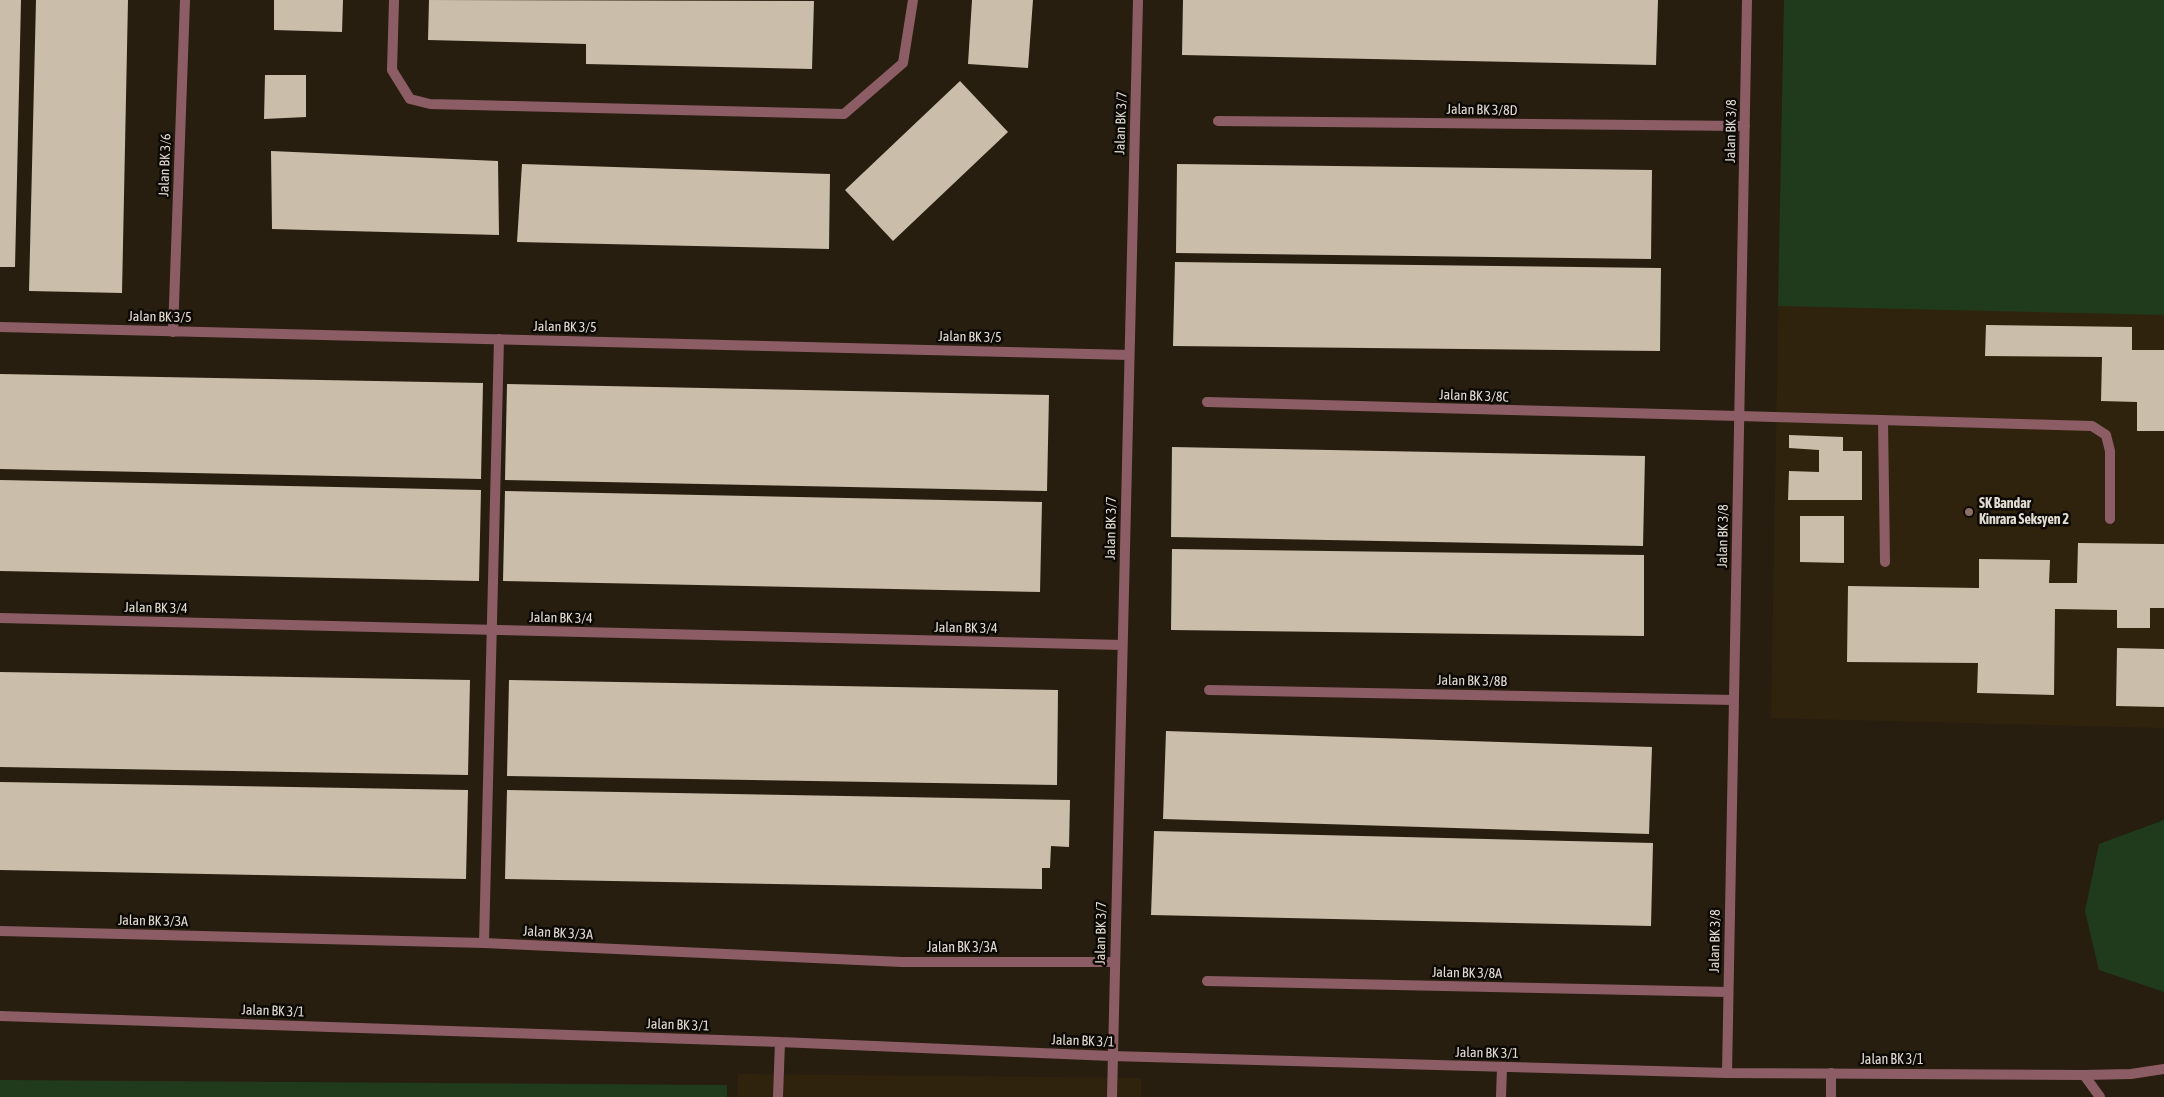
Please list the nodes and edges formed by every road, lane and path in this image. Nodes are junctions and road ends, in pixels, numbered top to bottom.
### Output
1 (185, 0) edge
2 (394, 0) edge
3 (913, 0) edge
4 (1138, 0) edge
5 (1747, 0) edge
6 (1218, 121) dead end
7 (1745, 126) junction
8 (0, 327) edge
9 (173, 332) junction
10 (499, 339) junction
11 (1129, 355) junction
12 (1207, 402) dead end
13 (1739, 416) junction
14 (1883, 420) junction
15 (2110, 519) dead end
16 (1885, 562) dead end
17 (0, 618) edge
18 (492, 630) junction
19 (1122, 645) junction
20 (1209, 690) dead end
21 (1734, 700) junction
22 (0, 931) edge
23 (484, 943) junction
24 (1114, 962) junction
25 (1206, 982) dead end
26 (1728, 992) junction
27 (0, 1016) edge
28 (780, 1042) junction
29 (1111, 1056) junction
30 (1502, 1067) junction
31 (2164, 1069) edge
32 (1727, 1073) junction
33 (1831, 1074) junction
34 (2084, 1075) junction
35 (778, 1097) edge
36 (1112, 1097) edge
37 (1501, 1097) edge
38 (1831, 1097) edge
39 (2100, 1097) edge

1 - 9 street, Jalan BK 3/6
2 - 3 street
4 - 11 street, Jalan BK 3/7
5 - 7 street, Jalan BK 3/8
6 - 7 street, Jalan BK 3/8D
7 - 13 street, Jalan BK 3/8
8 - 9 street, Jalan BK 3/5
9 - 10 street, Jalan BK 3/5
10 - 11 street, Jalan BK 3/5
10 - 18 street
11 - 19 street, Jalan BK 3/7
12 - 13 street, Jalan BK 3/8C
13 - 14 street, Jalan BK 3/8C
13 - 21 street, Jalan BK 3/8
14 - 15 street, Jalan BK 3/8C
14 - 16 street
17 - 18 street, Jalan BK 3/4
18 - 19 street, Jalan BK 3/4
18 - 23 street
19 - 24 street, Jalan BK 3/7
20 - 21 street, Jalan BK 3/8B
21 - 26 street, Jalan BK 3/8
22 - 23 street, Jalan BK 3/3A
23 - 24 street, Jalan BK 3/3A
24 - 29 street, Jalan BK 3/7
25 - 26 street, Jalan BK 3/8A
26 - 32 street, Jalan BK 3/8
27 - 28 street, Jalan BK 3/1
28 - 29 street, Jalan BK 3/1
28 - 35 street
29 - 30 street, Jalan BK 3/1
29 - 36 street, Jalan BK 3/7
30 - 32 street, Jalan BK 3/1
30 - 37 street
31 - 34 street, Jalan BK 3/1
32 - 33 street, Jalan BK 3/1
33 - 34 street, Jalan BK 3/1
33 - 38 street
34 - 39 street

